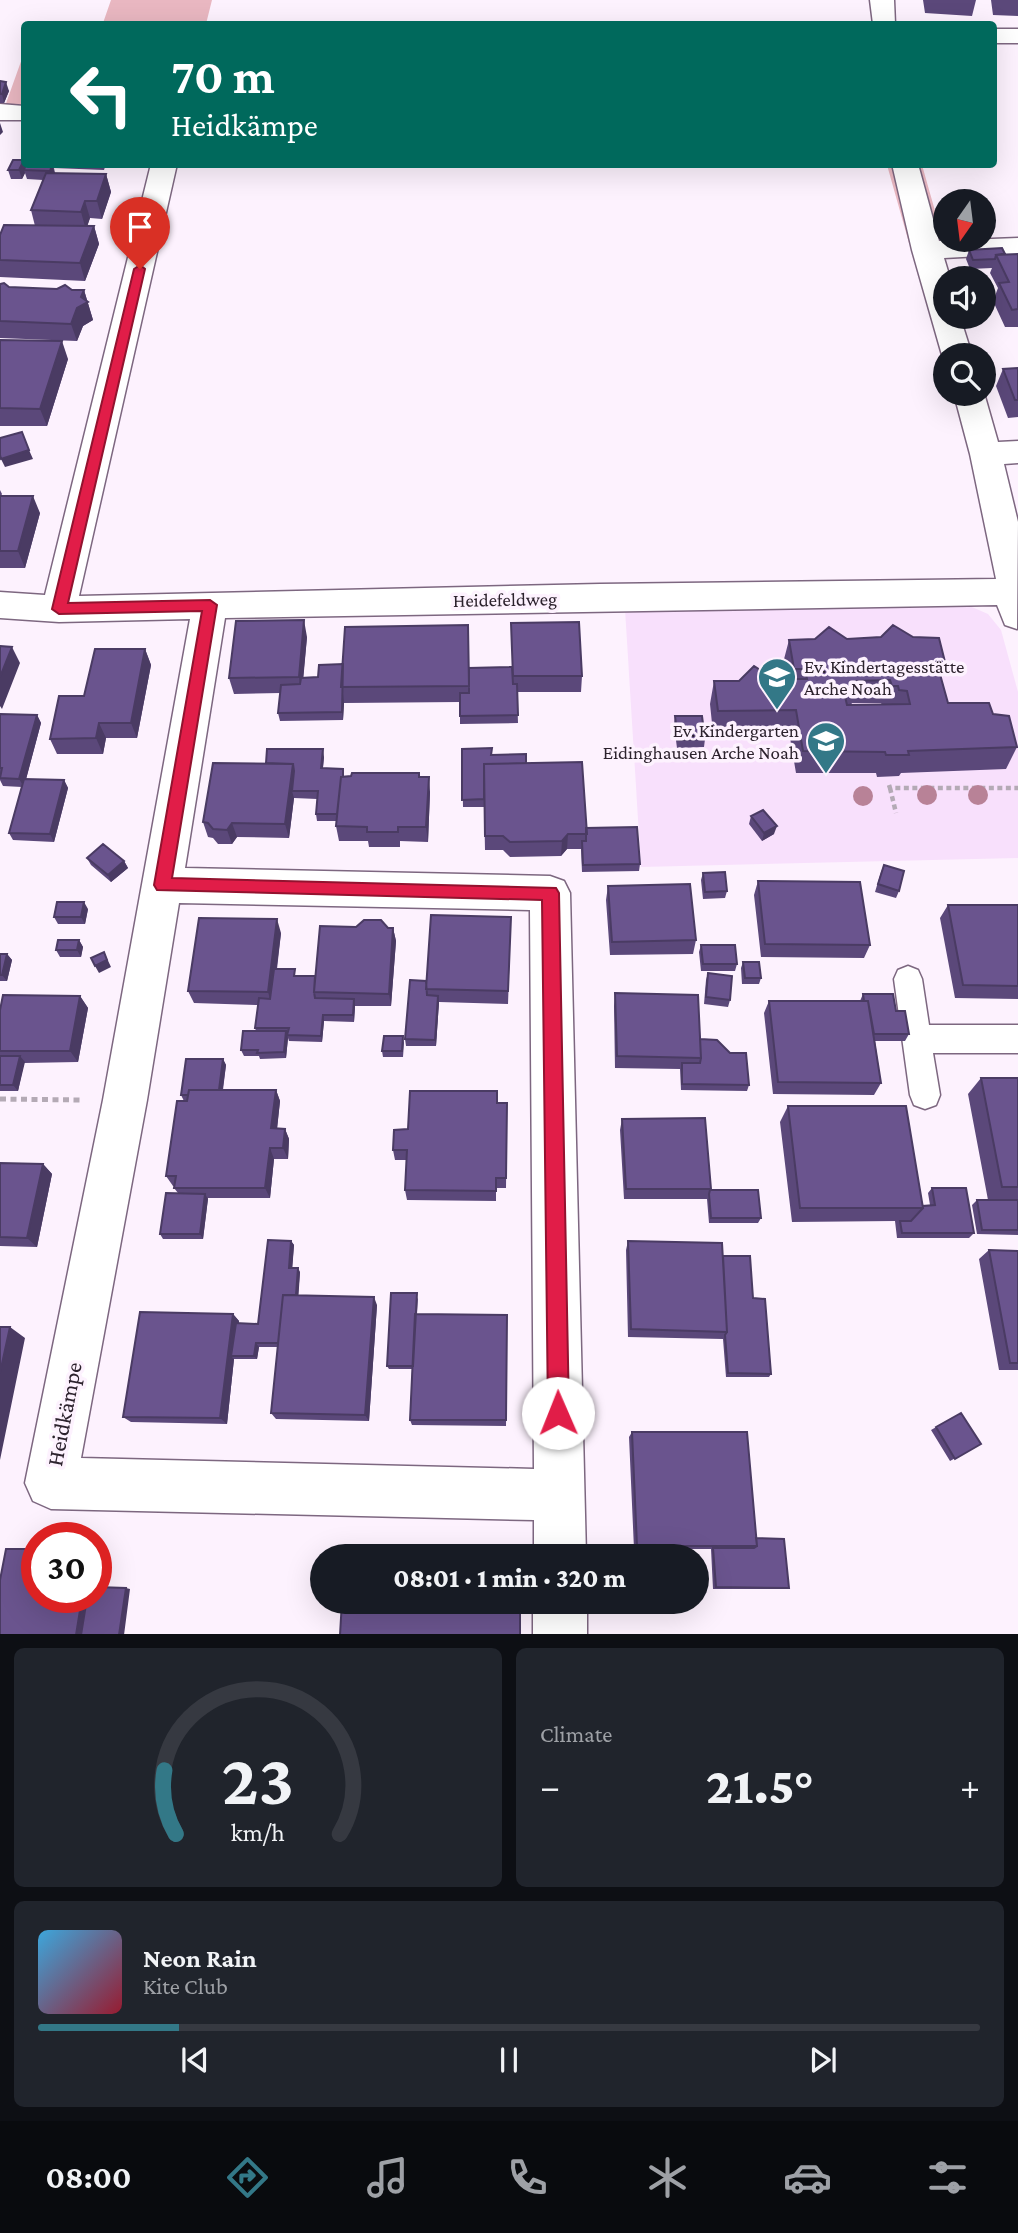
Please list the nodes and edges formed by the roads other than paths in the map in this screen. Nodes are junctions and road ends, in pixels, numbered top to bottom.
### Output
1 (882, 0) edge
2 (884, 21) edge
3 (997, 36) edge
4 (1018, 36) edge
5 (0, 113) edge
6 (21, 113) edge
7 (163, 168) edge
8 (906, 168) edge
9 (1018, 246) edge
10 (926, 250) junction
11 (933, 274) edge
12 (976, 406) edge
13 (1002, 453) edge
14 (0, 605) edge
15 (210, 605) junction
16 (1014, 605) edge
17 (59, 609) junction
18 (163, 885) junction
19 (908, 979) dead end
20 (916, 1039) junction
21 (1018, 1039) edge
22 (925, 1095) dead end
23 (559, 1495) junction
24 (560, 1544) edge
25 (560, 1614) edge
26 (560, 1634) edge

1 - 2 street
3 - 4 street
5 - 6 street
7 - 17 street
8 - 10 street
9 - 10 street
10 - 11 street
12 - 13 street
13 - 16 street
14 - 17 street, Heidefeldweg
15 - 16 street, Heidefeldweg
15 - 17 street, Heidefeldweg
15 - 18 street, Heidkämpe
18 - 23 street
18 - 23 street, Heidkämpe
19 - 20 lane
20 - 21 lane
20 - 22 lane
23 - 24 street
25 - 26 street

